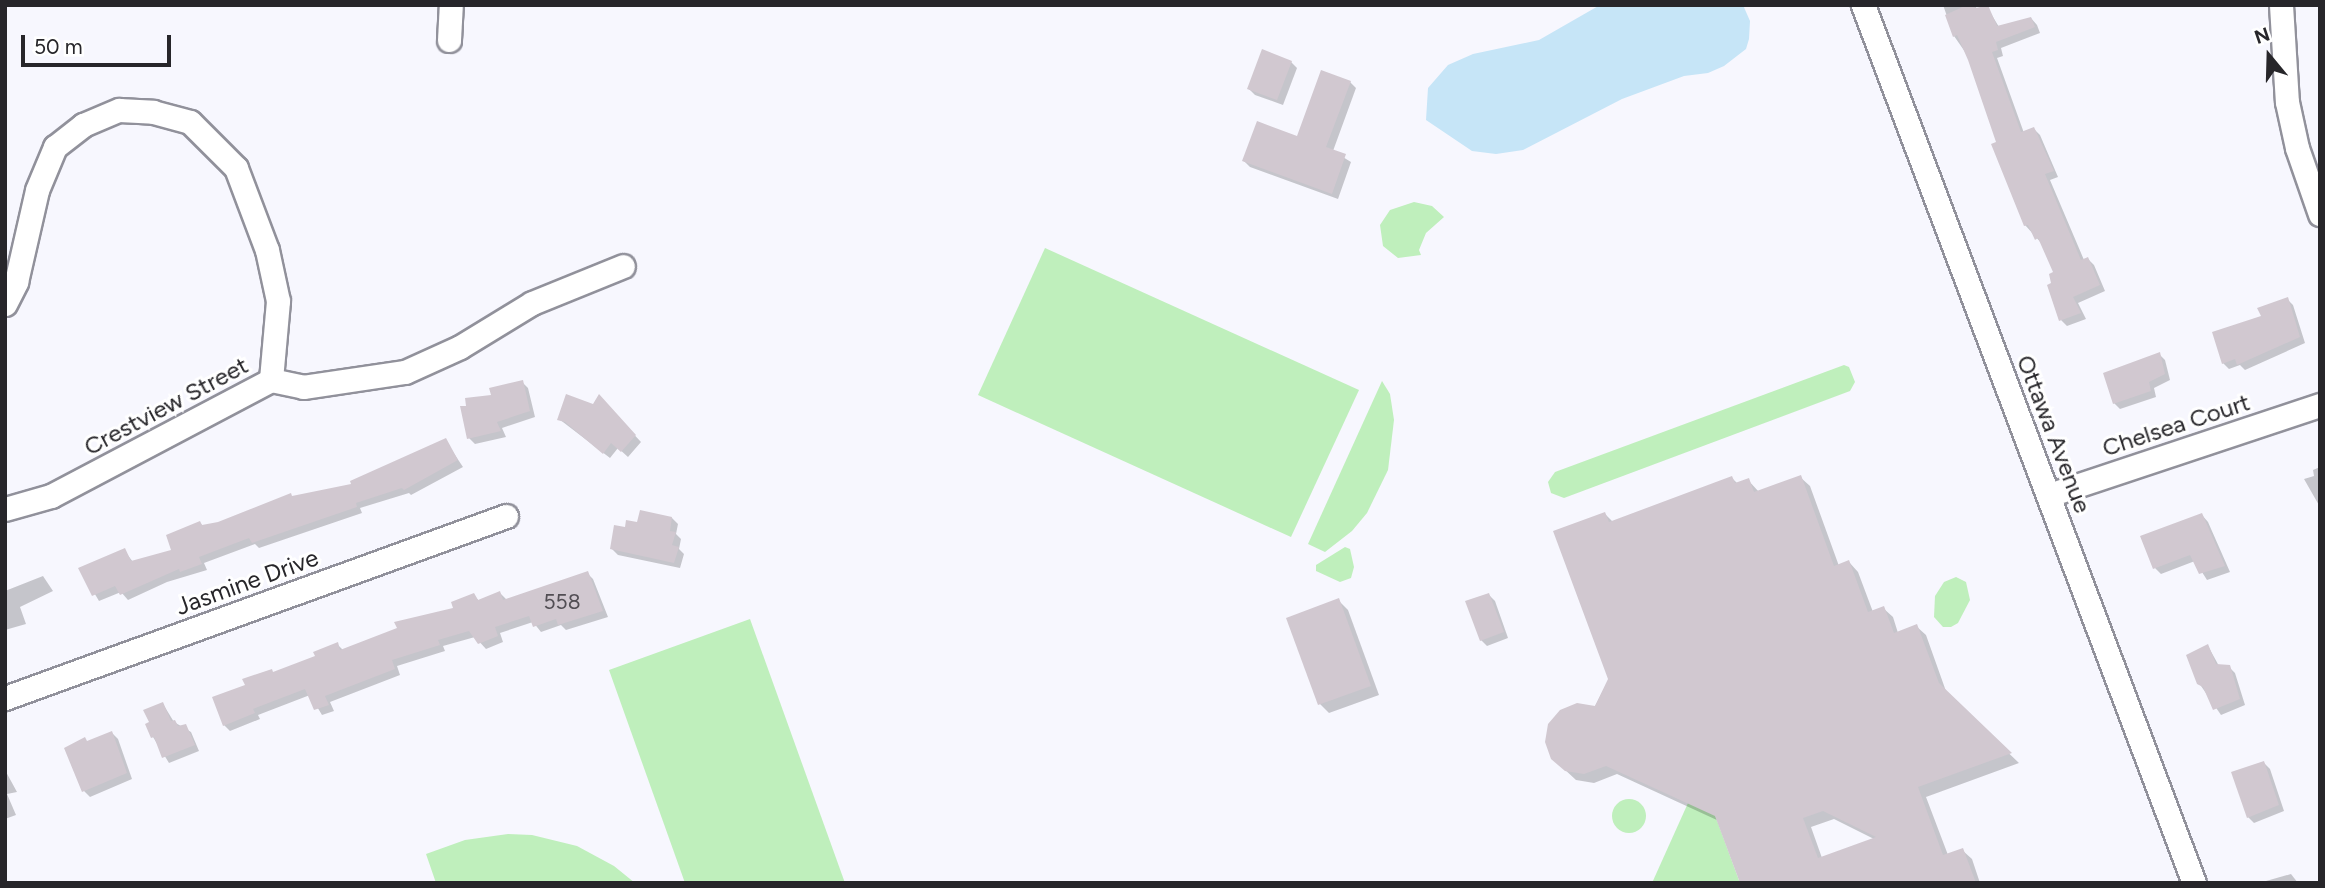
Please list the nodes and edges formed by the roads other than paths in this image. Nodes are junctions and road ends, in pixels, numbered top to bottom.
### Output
1 (451, 5) edge
2 (1863, 5) edge
3 (2281, 5) edge
4 (449, 40) dead end
5 (2320, 214) edge
6 (623, 266) dead end
7 (5, 304) edge
8 (271, 380) junction
9 (2320, 405) edge
10 (2049, 495) junction
11 (5, 509) edge
12 (506, 516) dead end
13 (5, 698) edge
14 (2194, 883) edge

1 - 4 street
2 - 10 street, Ottawa Avenue
3 - 5 street
6 - 8 street, Crestview Street
7 - 8 street
8 - 11 street, Crestview Street
9 - 10 street, Chelsea Court
10 - 14 street, Ottawa Avenue
12 - 13 street, Jasmine Drive

